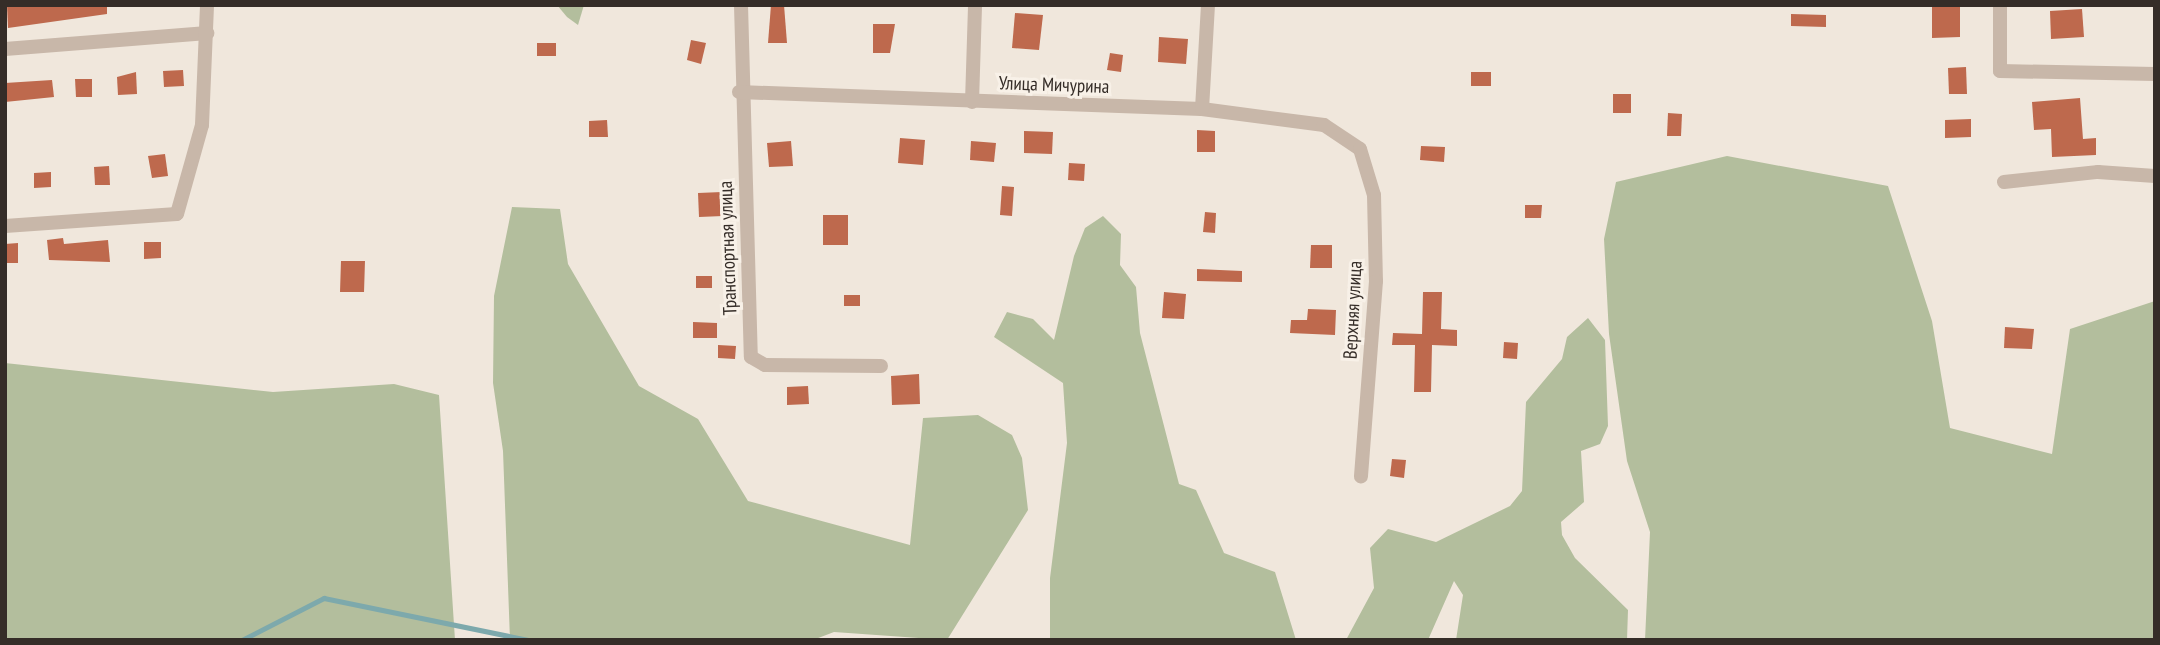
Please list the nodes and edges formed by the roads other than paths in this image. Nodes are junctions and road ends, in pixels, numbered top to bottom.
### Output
1 (207, 5) edge
2 (741, 5) edge
3 (975, 5) edge
4 (1208, 5) edge
5 (2000, 5) edge
6 (207, 33) junction
7 (5, 49) edge
8 (2155, 75) edge
9 (739, 92) junction
10 (972, 102) junction
11 (1202, 109) junction
12 (1360, 149) joint
13 (2155, 176) edge
14 (2004, 183) dead end
15 (5, 226) edge
16 (881, 366) dead end
17 (1361, 476) dead end

1 - 6 street
2 - 9 street, Транспортная улица
3 - 10 street
4 - 11 street
5 - 8 street
6 - 7 street
6 - 15 street
9 - 10 street, Улица Мичурина
9 - 16 street, Транспортная улица
10 - 11 street, Улица Мичурина
11 - 12 street, Улица Мичурина
12 - 17 street, Верхняя улица
13 - 14 street

